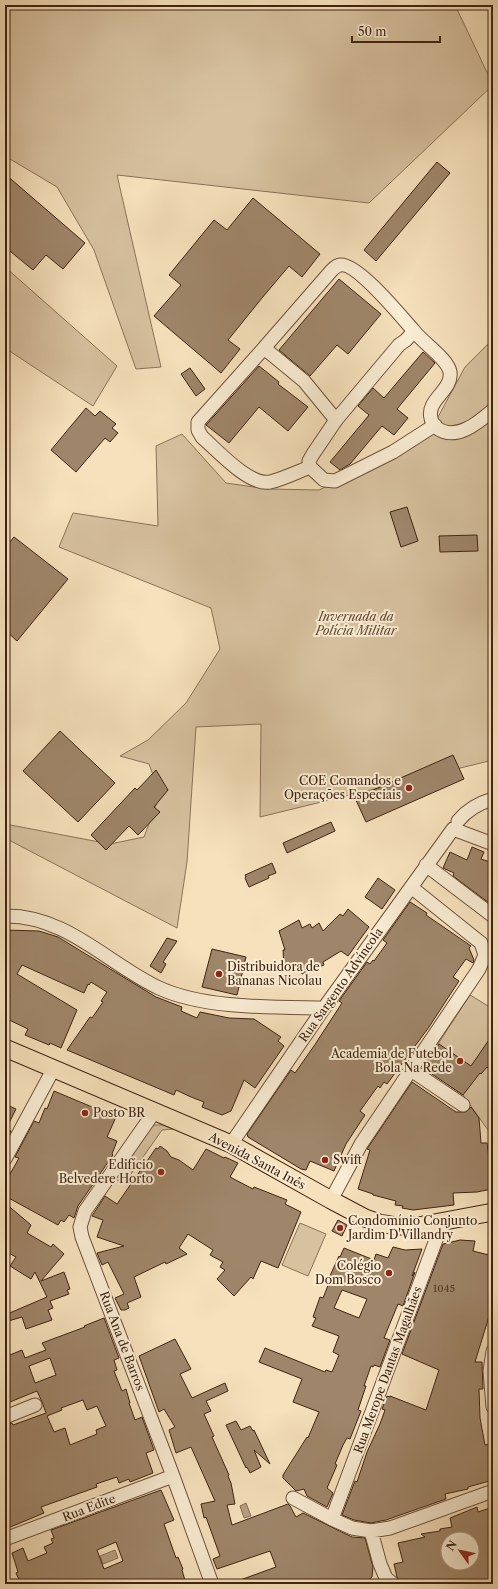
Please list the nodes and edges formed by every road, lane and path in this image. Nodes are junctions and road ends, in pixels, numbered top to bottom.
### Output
1 (414, 331) junction
2 (264, 348) junction
3 (493, 410) edge
4 (336, 420) junction
5 (434, 426) junction
6 (310, 467) junction
7 (493, 799) edge
8 (456, 825) junction
9 (493, 844) edge
10 (426, 865) junction
11 (411, 887) junction
12 (5, 916) edge
13 (493, 916) edge
14 (324, 1008) junction
15 (5, 1048) edge
16 (54, 1068) junction
17 (411, 1070) junction
18 (463, 1105) dead end
19 (155, 1111) junction
20 (230, 1144) junction
21 (5, 1159) edge
22 (330, 1200) junction
23 (493, 1212) edge
24 (443, 1221) junction
25 (493, 1351) edge
26 (35, 1405) dead end
27 (493, 1407) edge
28 (5, 1417) edge
29 (174, 1476) junction
30 (493, 1491) edge
31 (293, 1498) dead end
32 (332, 1519) junction
33 (371, 1531) junction
34 (5, 1540) edge
35 (386, 1582) edge
36 (212, 1584) edge

1 - 2 street
1 - 4 street
1 - 5 street
2 - 4 street
2 - 6 street
3 - 5 street
4 - 6 street
5 - 6 street
7 - 8 street, Rua Sargento Advíncola
8 - 9 street
8 - 10 street, Rua Sargento Advíncola
10 - 11 street, Rua Sargento Advíncola
10 - 13 street
11 - 14 street, Rua Sargento Advíncola
11 - 17 street
12 - 14 street
14 - 20 street, Rua Sargento Advíncola
15 - 16 main road, Avenida Santa Inês
16 - 19 main road, Avenida Santa Inês
16 - 21 street
17 - 18 street
17 - 22 street
19 - 20 main road, Avenida Santa Inês
19 - 29 street, Rua Ana de Barros
20 - 22 main road, Avenida Santa Inês
22 - 24 main road, Avenida Santa Inês
23 - 24 main road, Avenida Santa Inês
24 - 32 street, Rua Merope Dantas Magalhães
25 - 27 street
26 - 28 street
29 - 34 street, Rua Edite
29 - 36 street, Rua Ana de Barros
30 - 33 street
31 - 32 street
32 - 33 street
33 - 35 street

